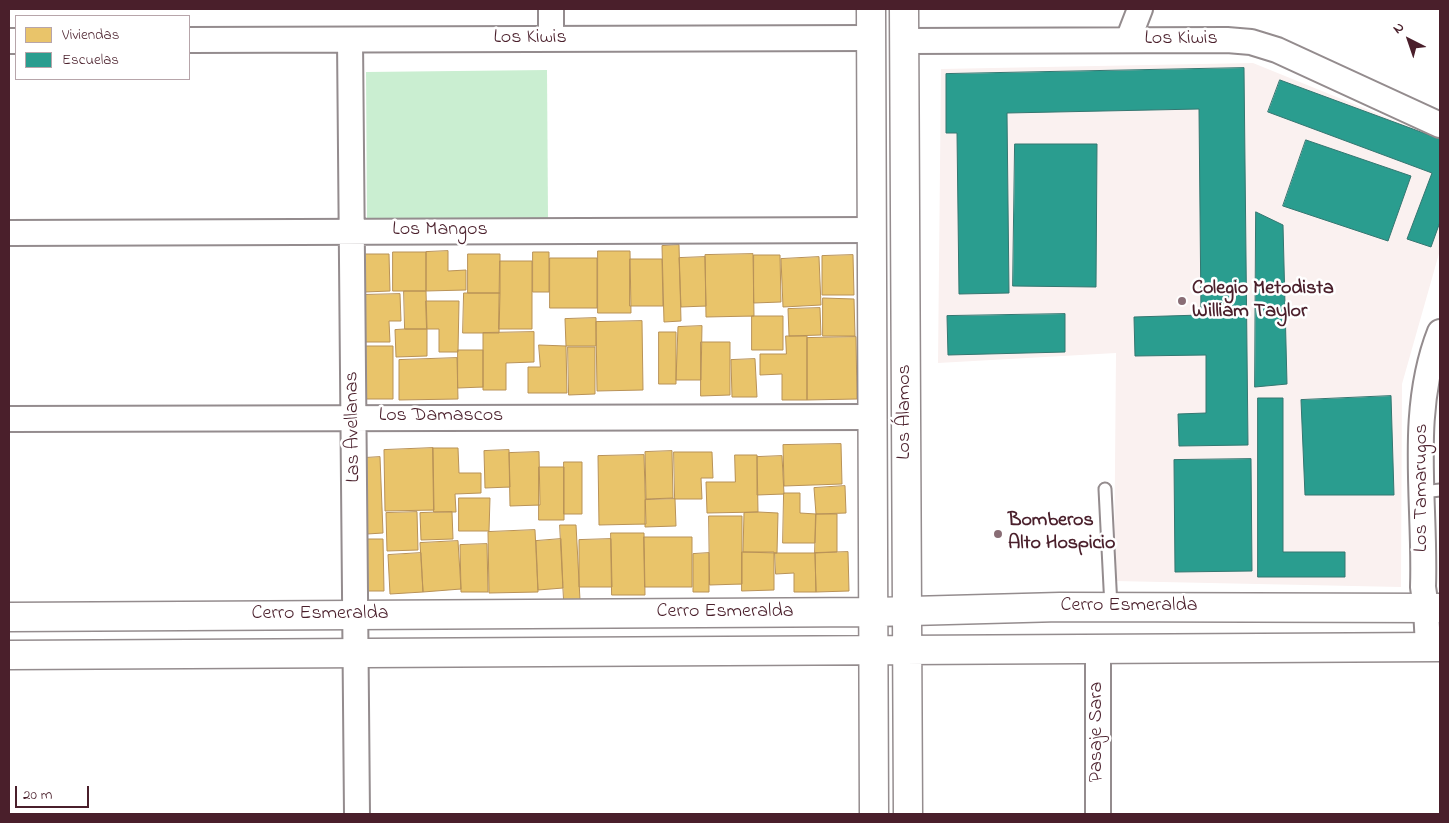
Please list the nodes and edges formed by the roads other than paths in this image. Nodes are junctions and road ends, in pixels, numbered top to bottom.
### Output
1 (551, 9) edge
2 (871, 9) edge
3 (904, 9) edge
4 (1140, 9) edge
5 (871, 38) junction
6 (551, 39) junction
7 (190, 40) edge
8 (350, 40) junction
9 (1128, 40) junction
10 (904, 41) junction
11 (1440, 125) edge
12 (872, 230) junction
13 (352, 232) junction
14 (9, 233) edge
15 (1440, 332) edge
16 (354, 417) junction
17 (873, 417) junction
18 (9, 419) edge
19 (1105, 489) dead end
20 (1431, 491) edge
21 (1060, 607) junction
22 (1111, 607) junction
23 (1008, 608) junction
24 (1433, 608) edge
25 (906, 611) junction
26 (874, 612) junction
27 (356, 615) junction
28 (9, 617) edge
29 (1434, 647) edge
30 (1012, 650) junction
31 (1060, 650) junction
32 (1098, 650) junction
33 (874, 651) junction
34 (908, 651) junction
35 (356, 653) junction
36 (9, 655) edge
37 (357, 814) edge
38 (874, 814) edge
39 (908, 814) edge
40 (1098, 814) edge

1 - 6 street
2 - 5 street, Los Álamos
3 - 10 street, Los Álamos
4 - 9 street
5 - 6 street, Los Kiwis
5 - 12 street, Los Álamos
6 - 8 street, Los Kiwis
7 - 8 street, Los Kiwis
8 - 13 street, Las Avellanas
9 - 10 street, Los Kiwis
9 - 11 street, Los Kiwis
10 - 25 street, Los Álamos
12 - 13 street, Los Mangos
12 - 17 street, Los Álamos
13 - 14 street, Los Mangos
13 - 16 street, Las Avellanas
15 - 20 street, Los Tamarugos
16 - 17 street, Los Damascos
16 - 18 street, Los Damascos
16 - 27 street, Las Avellanas
17 - 26 street, Los Álamos
19 - 22 lane
20 - 24 street, Los Tamarugos
21 - 22 street, Cerro Esmeralda
21 - 23 street, Cerro Esmeralda
21 - 31 street
22 - 24 street, Cerro Esmeralda
23 - 25 street, Cerro Esmeralda
23 - 30 street
24 - 29 street, Los Tamarugos
25 - 26 street, Cerro Esmeralda
25 - 34 street, Los Álamos
26 - 27 street, Cerro Esmeralda
26 - 33 street, Los Álamos
27 - 28 street, Cerro Esmeralda
27 - 35 street, Las Avellanas
29 - 32 street, Cerro Esmeralda
30 - 31 street, Cerro Esmeralda
30 - 34 street, Cerro Esmeralda
31 - 32 street, Cerro Esmeralda
32 - 40 street, Pasaje Sara
33 - 34 street, Cerro Esmeralda
33 - 35 street, Cerro Esmeralda
33 - 38 street, Los Álamos
34 - 39 street, Los Álamos
35 - 36 street, Cerro Esmeralda
35 - 37 street, Las Avellanas

